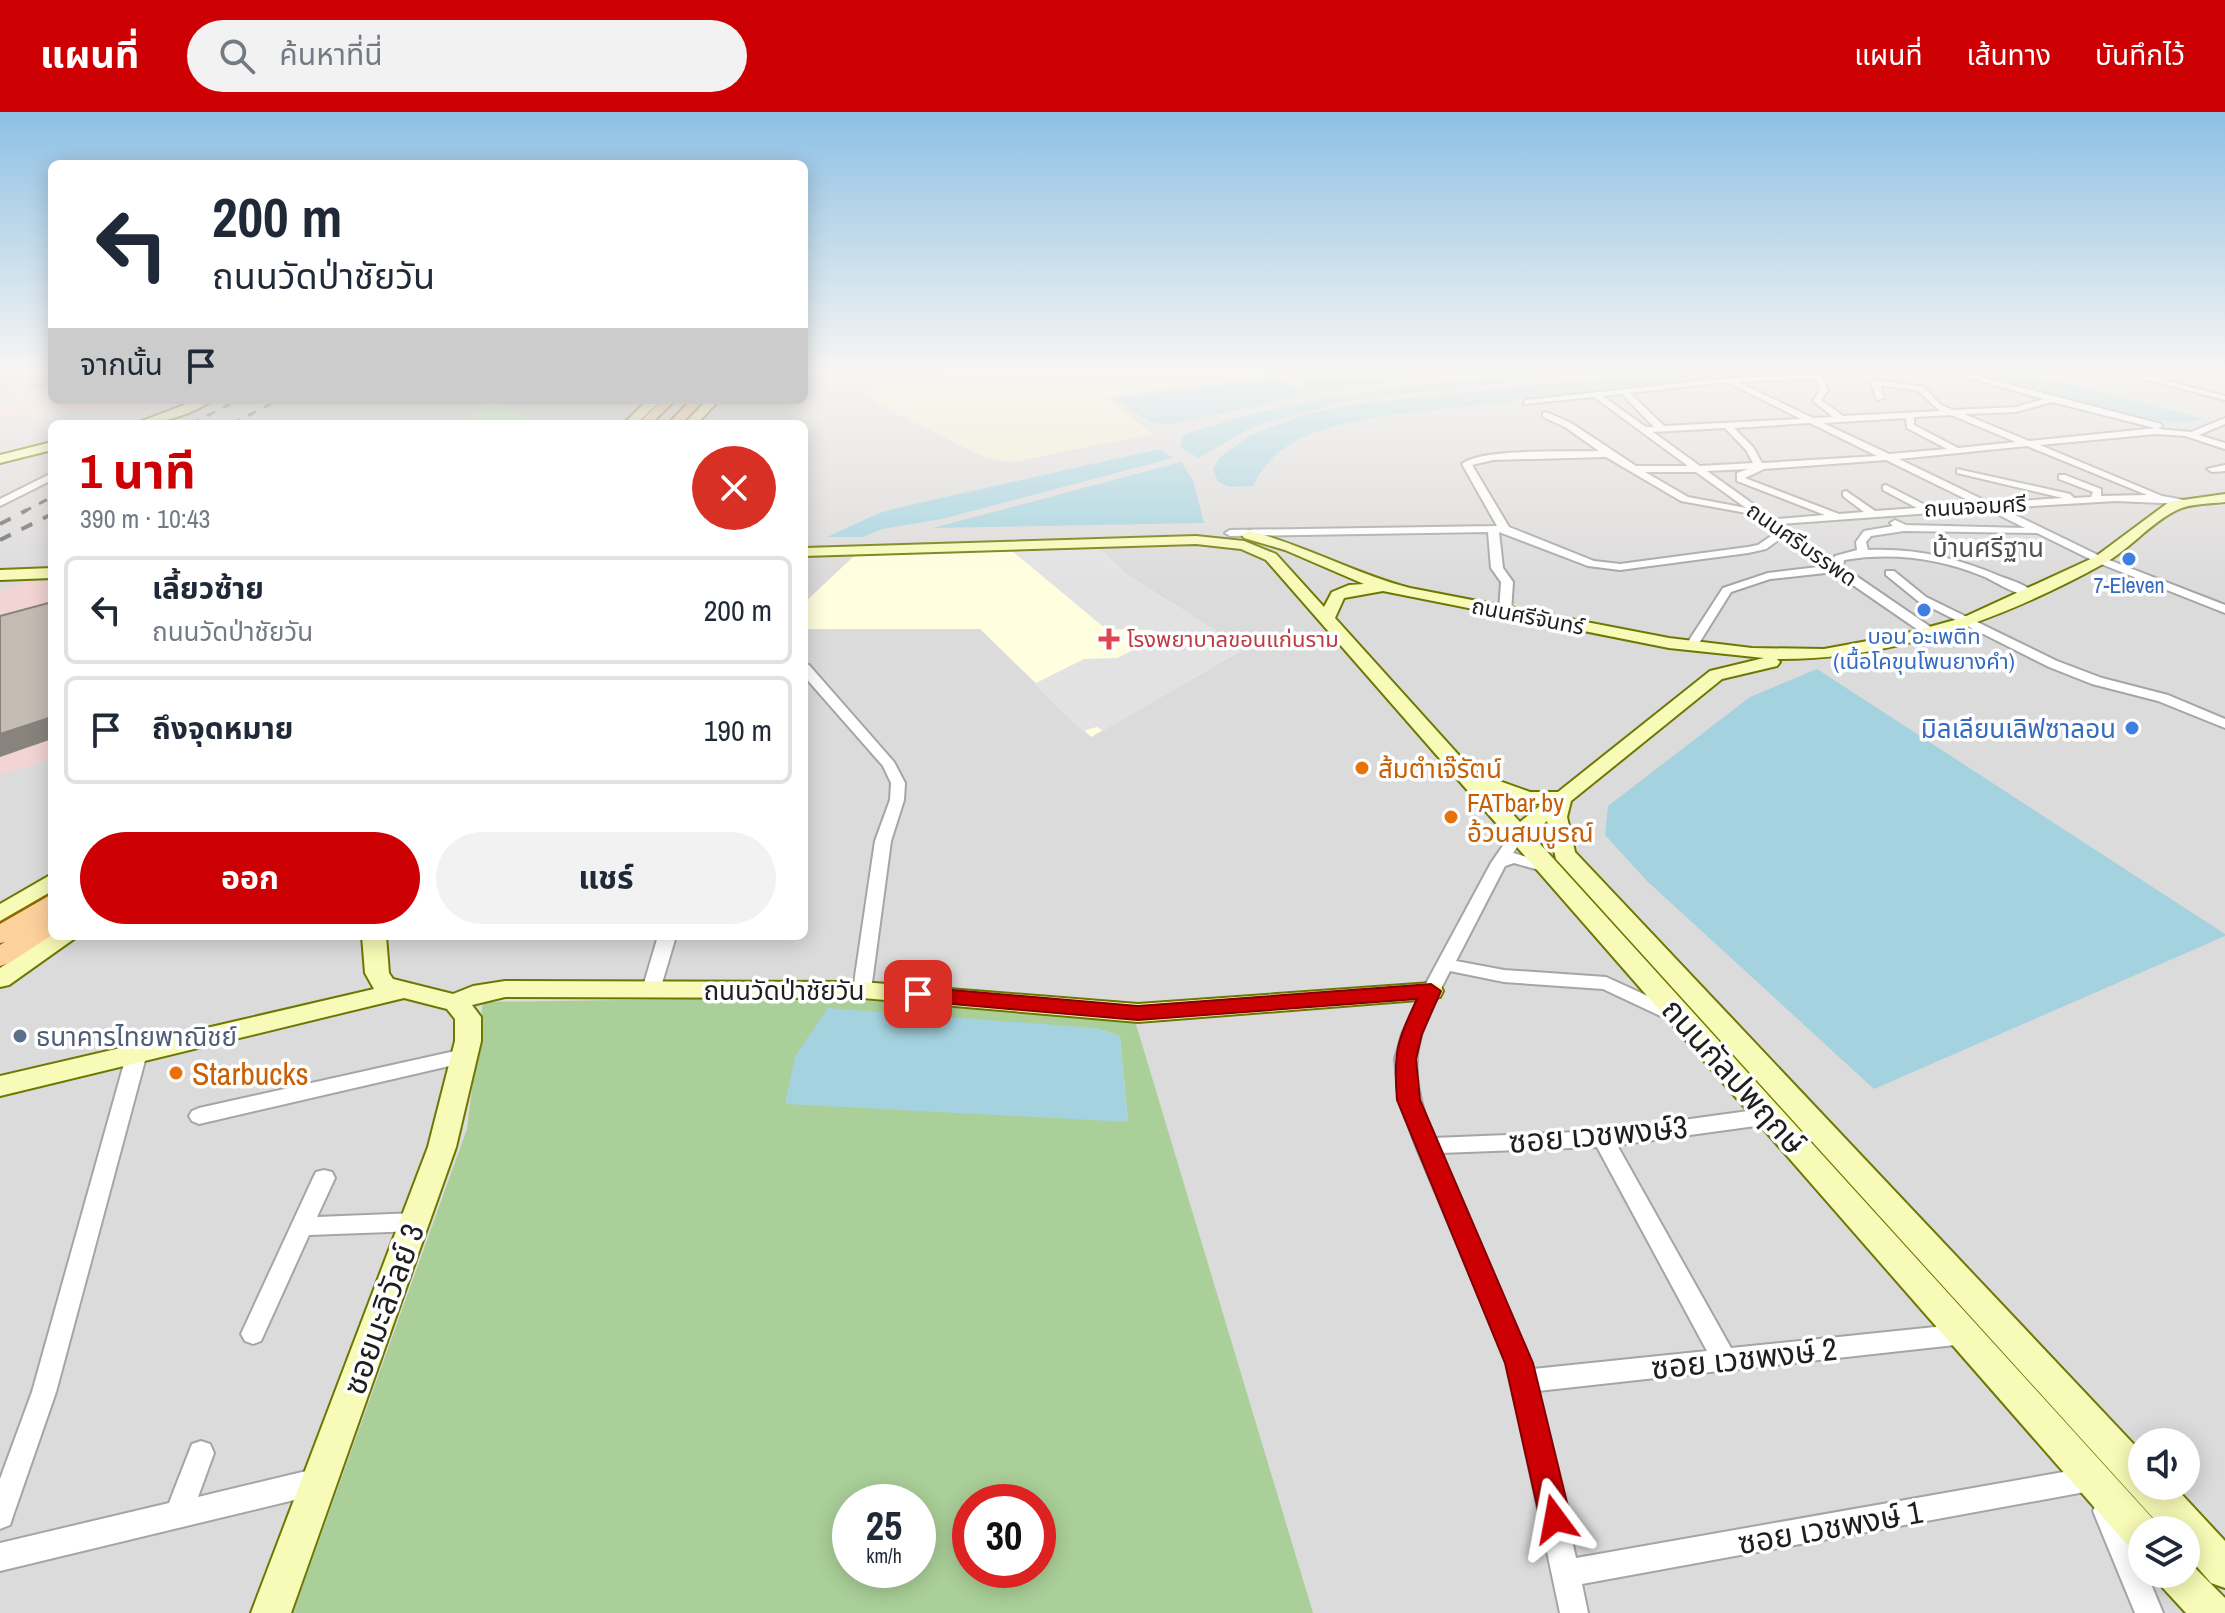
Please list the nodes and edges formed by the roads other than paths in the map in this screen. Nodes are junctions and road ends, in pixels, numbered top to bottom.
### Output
1 (1593, 443) edge
2 (1663, 443) edge
3 (1744, 443) edge
4 (1860, 443) edge
5 (1941, 443) edge
6 (2040, 443) edge
7 (2032, 444) junction
8 (48, 447) edge
9 (1973, 449) junction
10 (1958, 451) junction
11 (1608, 454) junction
12 (1890, 457) junction
13 (0, 459) edge
14 (1756, 467) junction
15 (2225, 468) edge
16 (1633, 469) junction
17 (1698, 469) junction
18 (2212, 469) dead end
19 (1960, 471) junction
20 (1923, 475) junction
21 (2062, 477) dead end
22 (48, 478) edge
23 (1796, 488) dead end
24 (1886, 488) dead end
25 (1846, 494) dead end
26 (2225, 498) edge
27 (2089, 500) junction
28 (2173, 501) junction
29 (1807, 502) junction
30 (0, 503) edge
31 (1986, 505) junction
32 (1926, 509) junction
33 (1759, 514) junction
34 (1875, 514) junction
35 (1838, 517) junction
36 (1770, 522) junction
37 (1904, 528) junction
38 (1499, 529) junction
39 (1312, 531) junction
40 (2040, 531) junction
41 (1783, 532) junction
42 (1228, 537) junction
43 (808, 545) edge
44 (1294, 548) junction
45 (808, 552) edge
46 (1857, 554) junction
47 (2100, 560) junction
48 (1837, 568) junction
49 (48, 571) edge
50 (0, 572) edge
51 (1890, 573) dead end
52 (1389, 589) junction
53 (2030, 593) junction
54 (2225, 609) edge
55 (1505, 612) junction
56 (1326, 619) junction
57 (1968, 621) junction
58 (1931, 633) junction
59 (1669, 643) junction
60 (1692, 645) junction
61 (1812, 655) junction
62 (808, 673) edge
63 (1716, 675) junction
64 (2225, 724) edge
65 (1464, 773) junction
66 (1562, 798) junction
67 (1518, 834) junction
68 (1556, 861) junction
69 (1499, 863) junction
70 (48, 884) edge
71 (48, 905) edge
72 (0, 914) edge
73 (48, 926) edge
74 (0, 935) edge
75 (60, 940) edge
76 (374, 940) edge
77 (666, 940) edge
78 (1633, 946) junction
79 (0, 957) edge
80 (1447, 965) junction
81 (0, 979) edge
82 (651, 990) junction
83 (862, 990) junction
84 (400, 991) junction
85 (1431, 991) junction
86 (456, 1003) junction
87 (1686, 1021) junction
88 (137, 1053) junction
89 (464, 1056) junction
90 (0, 1086) edge
91 (199, 1116) dead end
92 (1770, 1116) junction
93 (1603, 1139) junction
94 (1426, 1146) junction
95 (324, 1178) dead end
96 (416, 1222) junction
97 (303, 1226) junction
98 (253, 1334) dead end
99 (1964, 1334) junction
100 (1725, 1360) junction
101 (1524, 1381) junction
102 (201, 1453) dead end
103 (2128, 1464) edge
104 (2093, 1480) junction
105 (319, 1481) junction
106 (2162, 1500) edge
107 (179, 1513) junction
108 (0, 1516) edge
109 (2128, 1519) edge
110 (0, 1557) edge
111 (2225, 1569) edge
112 (1567, 1573) junction
113 (2190, 1588) edge
114 (271, 1613) edge
115 (1574, 1613) edge
116 (2149, 1613) edge
117 (2212, 1613) edge

1 - 11 street
2 - 17 street, ถนนศรีบรรพด
3 - 14 street
4 - 12 street
5 - 10 street
6 - 7 street
7 - 9 street
7 - 28 street
8 - 13 main road
9 - 10 street
9 - 19 street
10 - 12 street
11 - 16 street
11 - 38 street
12 - 14 street
12 - 20 street
14 - 17 street
14 - 29 street
15 - 18 street
16 - 17 street
16 - 33 street
17 - 33 street, ถนนศรีบรรพด
19 - 20 street
19 - 27 street
20 - 31 street
21 - 27 street
22 - 30 street
23 - 29 street
24 - 32 street
25 - 34 street
26 - 28 main road
27 - 28 street, ถนนจอมศรี
27 - 31 street, ถนนจอมศรี
28 - 47 main road, ถนนศรีจันทร์
29 - 35 street
31 - 32 street, ถนนจอมศรี
31 - 40 street
32 - 34 street, ถนนจอมศรี
33 - 36 street, ถนนศรีบรรพด
34 - 35 street, ถนนจอมศรี
34 - 37 street
35 - 36 street, ถนนจอมศรี
36 - 41 street, ถนนศรีบรรพด
37 - 40 street
37 - 46 street
38 - 39 street
38 - 41 street
38 - 55 street
39 - 42 street
39 - 44 street
40 - 47 street
41 - 48 street, ถนนศรีบรรพด
42 - 43 main road, ถนนศรีจันทร์
42 - 44 main road, ถนนศรีจันทร์
42 - 45 main road, ถนนศรีจันทร์
42 - 56 main road, ถนนกัลปพฤกษ์
44 - 52 main road, ถนนศรีจันทร์
46 - 48 street
46 - 53 street
47 - 53 main road, ถนนศรีจันทร์
47 - 54 street
48 - 58 street, ถนนศรีบรรพด
48 - 60 street
49 - 50 main road
51 - 57 street
52 - 55 main road, ถนนศรีจันทร์
52 - 56 main road
53 - 57 main road, ถนนศรีจันทร์
55 - 59 main road, ถนนศรีจันทร์
56 - 65 main road, ถนนกัลปพฤกษ์
57 - 58 main road, ถนนศรีจันทร์
57 - 64 street
58 - 61 main road, ถนนศรีจันทร์
59 - 60 main road, ถนนศรีจันทร์
59 - 63 main road
60 - 61 main road, ถนนศรีจันทร์
61 - 63 main road
62 - 83 street
63 - 66 main road
65 - 66 main road
65 - 67 main road, ถนนกัลปพฤกษ์
66 - 67 main road
66 - 68 main road
67 - 68 main road, ถนนกัลปพฤกษ์
67 - 69 street
68 - 69 street
68 - 78 main road, ถนนกัลปพฤกษ์
69 - 80 street
70 - 72 main road
71 - 74 main road
73 - 79 main road
75 - 81 main road
76 - 84 main road
77 - 82 street
78 - 87 main road, ถนนกัลปพฤกษ์
78 - 103 main road, ถนนกัลปพฤกษ์
80 - 85 street
80 - 87 street
82 - 83 main road, ถนนวัดป่าชัยวัน
82 - 86 main road, ถนนวัดป่าชัยวัน
83 - 85 main road, ถนนวัดป่าชัยวัน
84 - 86 main road
84 - 88 main road
85 - 94 street
86 - 89 main road, ซอยมะลิวัลย์ 3
87 - 92 main road, ถนนกัลปพฤกษ์
88 - 90 main road
88 - 108 street
89 - 91 street
89 - 96 main road, ซอยมะลิวัลย์ 3
92 - 93 street, ซอย เวชพงษ์3
92 - 99 main road, ถนนกัลปพฤกษ์
93 - 94 street, ซอย เวชพงษ์3
93 - 100 street
94 - 101 street
95 - 97 street
96 - 97 street
96 - 105 main road, ซอยมะลิวัลย์ 3
97 - 98 street
99 - 100 street, ซอย เวชพงษ์ 2
99 - 104 main road, ถนนกัลปพฤกษ์
100 - 101 street, ซอย เวชพงษ์ 2
101 - 112 street
102 - 107 street
104 - 109 main road, ถนนกัลปพฤกษ์
104 - 112 street, ซอย เวชพงษ์ 1
104 - 116 street
105 - 107 street
105 - 114 main road, ซอยมะลิวัลย์ 3
106 - 111 main road
107 - 110 street
112 - 115 street
113 - 117 main road

